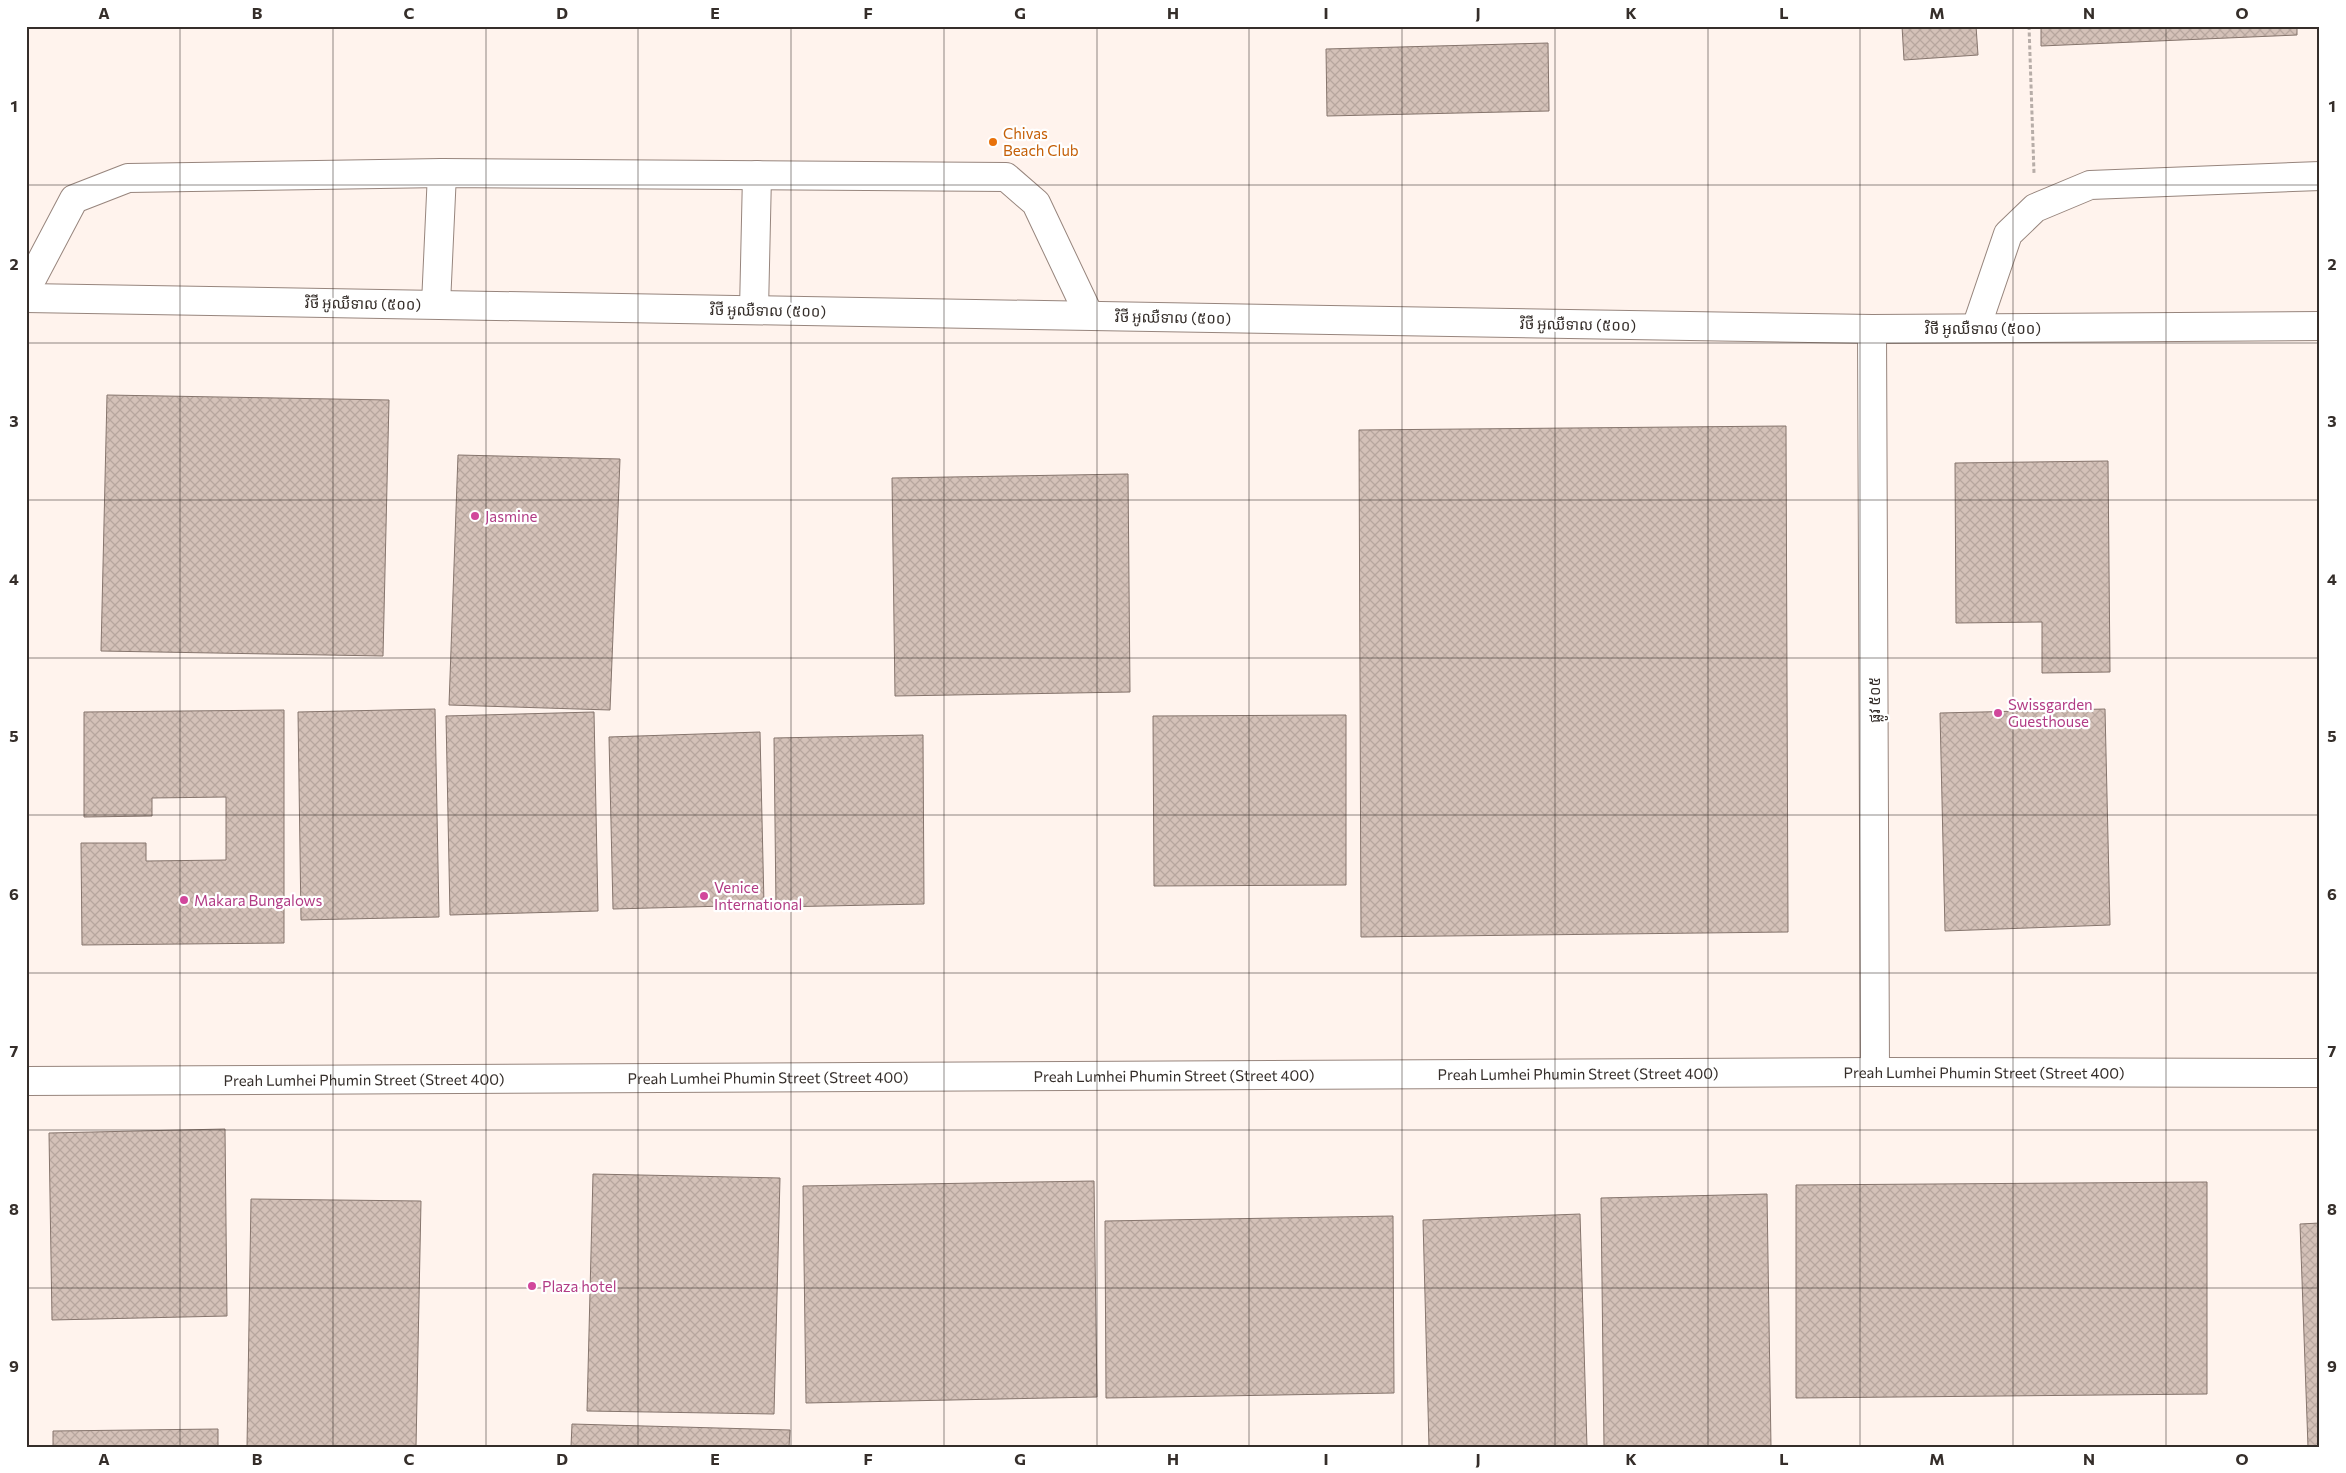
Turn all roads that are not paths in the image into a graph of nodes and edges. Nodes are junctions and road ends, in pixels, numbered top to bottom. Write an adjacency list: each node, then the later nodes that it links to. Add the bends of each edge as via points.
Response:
1 (442, 173): 2 (street); 4 (street, via 128,178 74,199); 6 (street)
2 (757, 175): 7 (street); 8 (street, via 1006,178 1036,203)
3 (2320, 176): 10 (street, via 2090,186 2035,208 2008,234)
4 (26, 290)
5 (26, 298): 6 (street, វិថី អូឈឺទាល (៥០០))
6 (436, 304): 7 (street, វិថី អូឈឺទាល (៥០០))
7 (754, 310): 8 (street, វិថី អូឈឺទាល (៥០០))
8 (1089, 316): 11 (street, វិថី អូឈឺទាល (៥០០))
9 (2320, 326): 10 (street, វិថី អូឈឺទាល (៥០០))
10 (1976, 328): 11 (street, វិថី អូឈឺទាល (៥០០))
11 (1872, 329): 12 (street, ផ្លូវ ៥០៥)
12 (1875, 1072): 13 (street, Preah Lumhei Phumin Street (Street 400)); 14 (street, Preah Lumhei Phumin Street (Street 400))
13 (2320, 1073)
14 (26, 1081)

